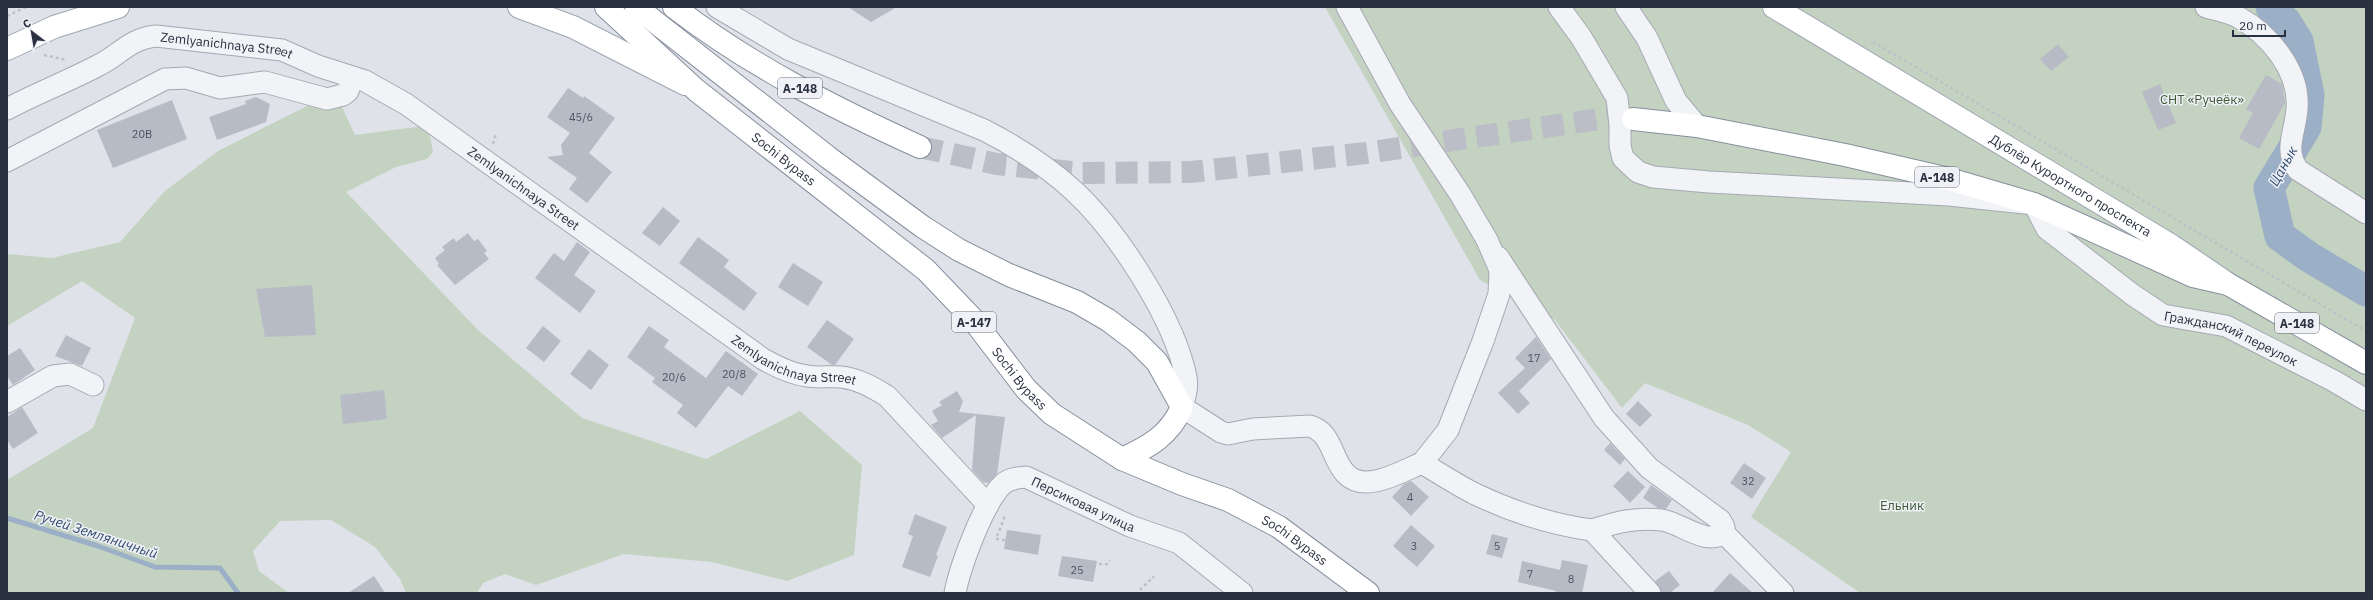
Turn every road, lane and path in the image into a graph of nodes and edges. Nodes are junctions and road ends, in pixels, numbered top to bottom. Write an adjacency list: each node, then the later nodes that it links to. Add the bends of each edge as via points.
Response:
1 (26, 7): 13 (path)
2 (118, 7): 15 (main road, via 54,27)
3 (519, 7): 19 (main road, via 573,27)
4 (606, 7): 19 (main road, Sochi Bypass / А-147)
5 (636, 7): 35 (main road, via 798,134 923,227 959,250 1009,275 1077,302 1108,320 1137,342 1157,362)
6 (716, 7): 35 (street, via 788,49 984,130 1008,142 1053,172 1106,226 1154,296 1186,378 1186,393)
7 (1347, 7): 28 (street, via 1400,104 1460,194)
8 (1559, 7): 26 (street, via 1581,37 1617,98 1623,158 1638,172 1653,177 1709,182 1949,195)
9 (1626, 7): 20 (street, via 1647,38)
10 (1774, 7): 29 (main road, Дублёр Курортного проспекта / А-148, via 2172,246)
11 (2206, 7): 27 (street, via 2237,16 2254,28 2286,60 2295,87 2297,108 2291,138 2292,162 2298,170)
12 (680, 12): 24 (main road, А-148, via 759,66 845,113)
13 (7, 16)
14 (1869, 39): 30 (path, via 2214,239)
15 (7, 50)
16 (44, 54): 17 (path)
17 (70, 61)
18 (354, 78): 21 (street, Zemlyanichnaya Street, via 282,50 156,36 142,37 98,66); 25 (street, via 348,92 327,99 265,82 220,88 186,78 165,79); 38 (street, Zemlyanichnaya Street, via 379,86 406,104 763,359 789,372 854,380 870,385 887,396)
19 (696, 90): 36 (main road, Sochi Bypass / А-147, via 926,270 971,317 1026,389 1052,414)
20 (1671, 92): 22 (street, via 1666,105); 23 (street)
21 (7, 109)
22 (1643, 120): 23 (main road, А-148)
23 (1697, 126): 26 (main road, А-148, via 1845,155 1949,179)
24 (920, 147)
25 (7, 161)
26 (2034, 204): 29 (main road, А-148, via 2193,276); 33 (street, Гражданский переулок, via 2047,229 2163,315 2226,326)
27 (2366, 213)
28 (1487, 240): 37 (street, via 1500,270 1499,294 1448,430); 40 (street, via 1604,418 1649,468 1720,520)
29 (2228, 284): 31 (main road, Дублёр Курортного проспекта / А-148)
30 (2366, 331)
31 (2366, 363)
32 (93, 385): 34 (street, via 70,374 53,376)
33 (2366, 400)
34 (7, 402)
35 (1182, 407): 36 (main road, via 1177,420 1159,440); 37 (street, via 1228,434 1253,429 1310,426 1317,428 1326,438 1345,473 1354,480 1384,479)
36 (1122, 459): 49 (main road, Sochi Bypass / А-147, via 1228,500 1279,527)
37 (1422, 463): 39 (street, via 1475,494 1542,519 1569,527)
38 (988, 505): 47 (street, Персиковая улица, via 965,560); 48 (street, Персиковая улица, via 1003,484 1013,478 1026,477 1117,520 1179,544)
39 (1592, 530): 40 (street, via 1628,519 1664,520 1710,537); 50 (street)
40 (1724, 533): 51 (street)
41 (996, 539): 42 (path)
42 (1005, 540)
43 (1110, 560): 44 (path, via 1107,564)
44 (1099, 564)
45 (1154, 578): 46 (path)
46 (1140, 590)
47 (955, 593)
48 (1242, 593)
49 (1368, 593)
50 (1650, 593)
51 (1784, 593)

